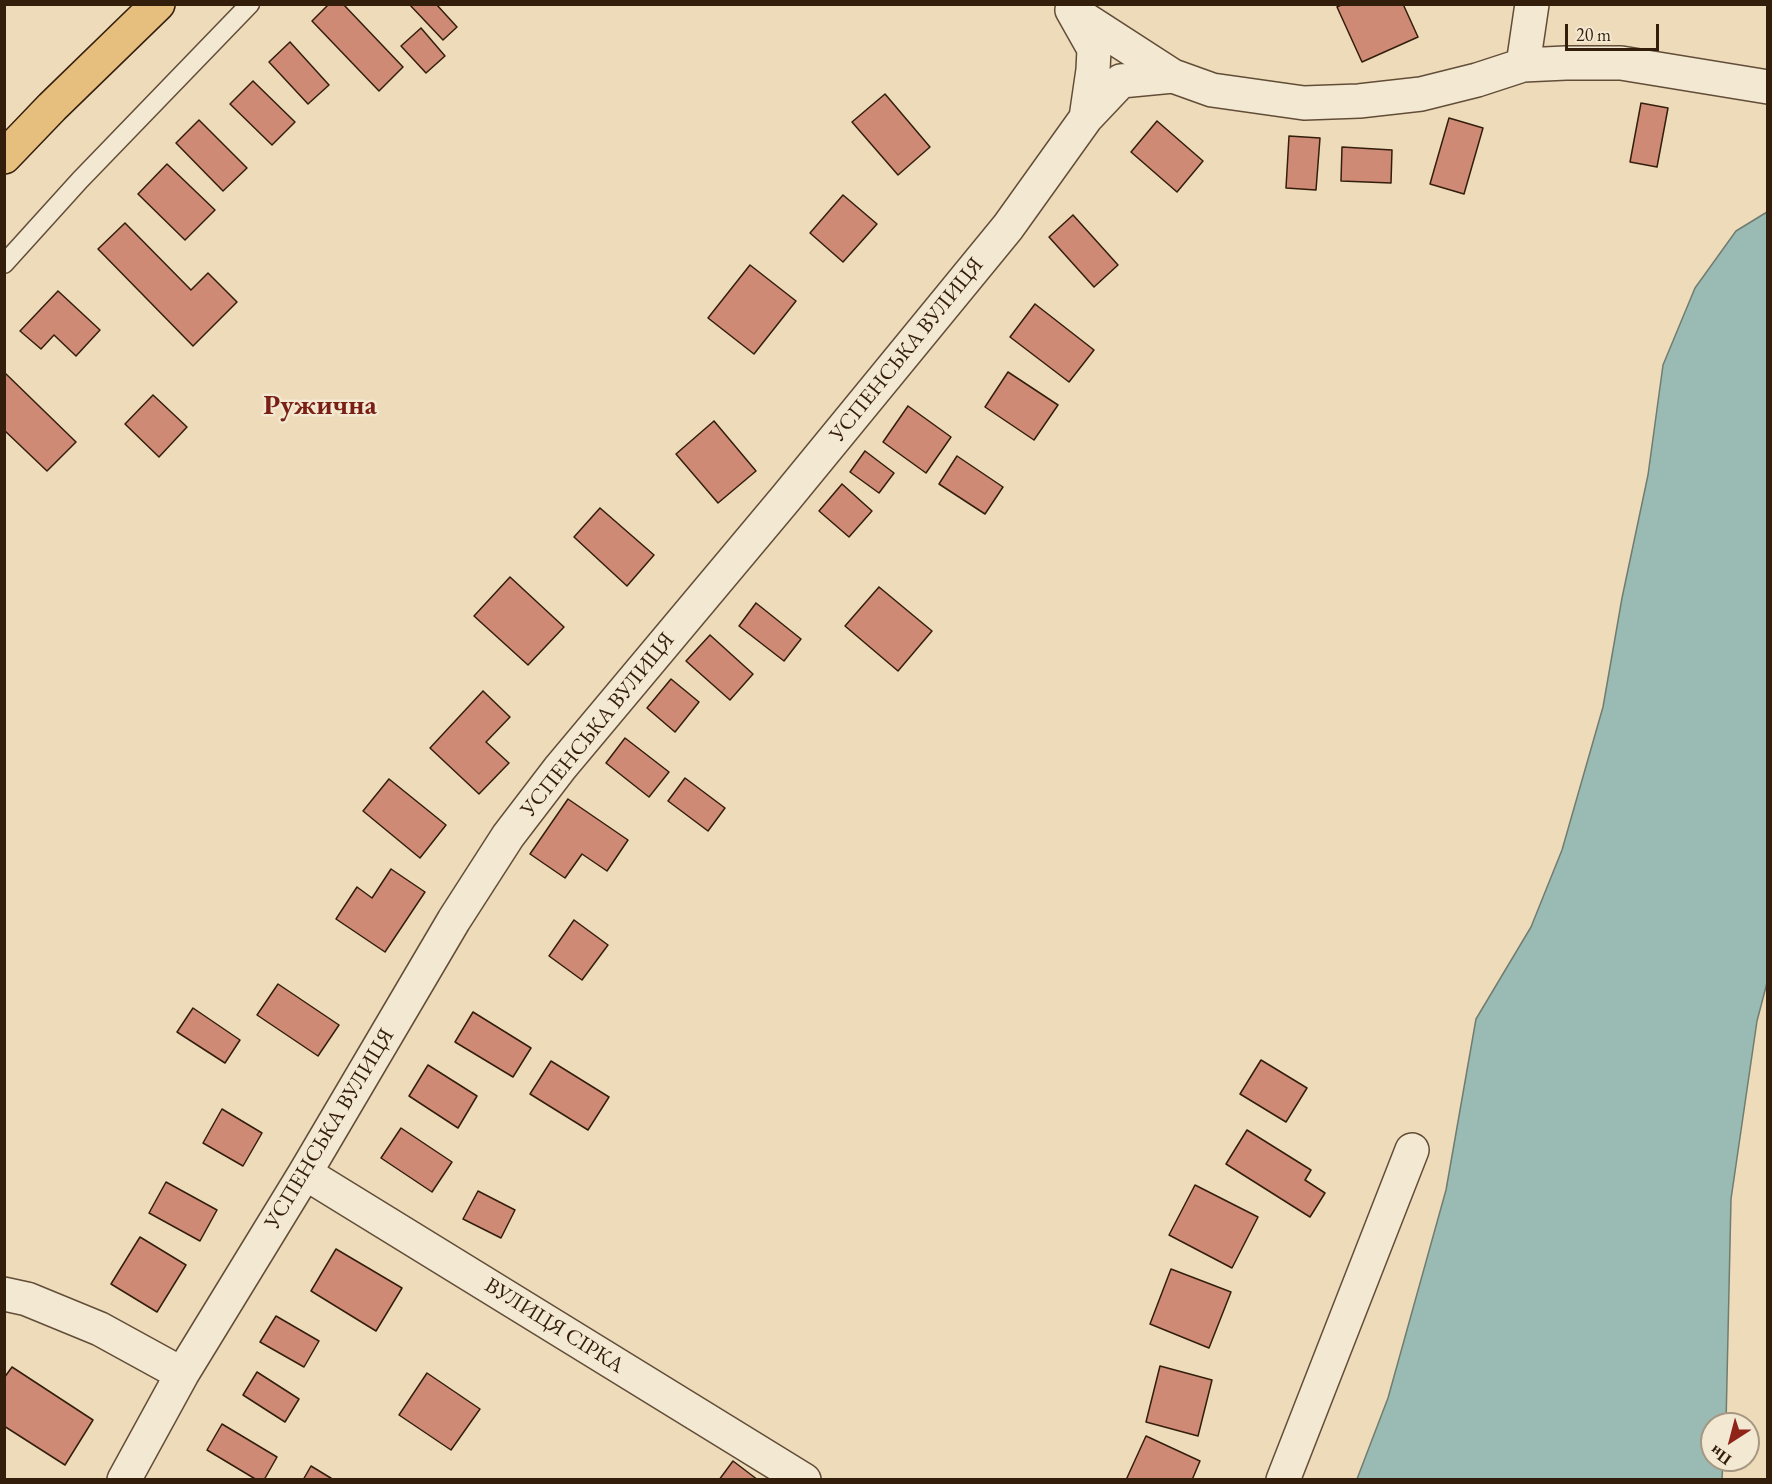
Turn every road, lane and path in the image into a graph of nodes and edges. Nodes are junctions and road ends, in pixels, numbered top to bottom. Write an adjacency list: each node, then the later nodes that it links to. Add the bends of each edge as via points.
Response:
1 (158, 4): 9 (main road)
2 (250, 4): 10 (lane)
3 (1532, 4): 5 (street)
4 (1067, 7): 6 (street); 8 (street, УСПЕНСЬКА ВУЛИЦЯ, via 1094,49)
5 (1523, 65): 6 (street, via 1421,94 1304,103 1212,90); 7 (street, via 1621,63)
6 (1173, 76): 8 (street, via 1121,81)
7 (1767, 87)
8 (1086, 118): 12 (street, УСПЕНСЬКА ВУЛИЦЯ, via 1008,227 508,836)
9 (4, 157)
10 (4, 264)
11 (1412, 1150): 17 (street)
12 (305, 1173): 14 (street, УСПЕНСЬКА ВУЛИЦЯ); 16 (street, ВУЛИЦЯ СІРКА)
13 (4, 1294): 14 (street, via 27,1299 100,1329)
14 (182, 1374): 15 (street, УСПЕНСЬКА ВУЛИЦЯ)
15 (124, 1479)
16 (804, 1479)
17 (1283, 1479)

